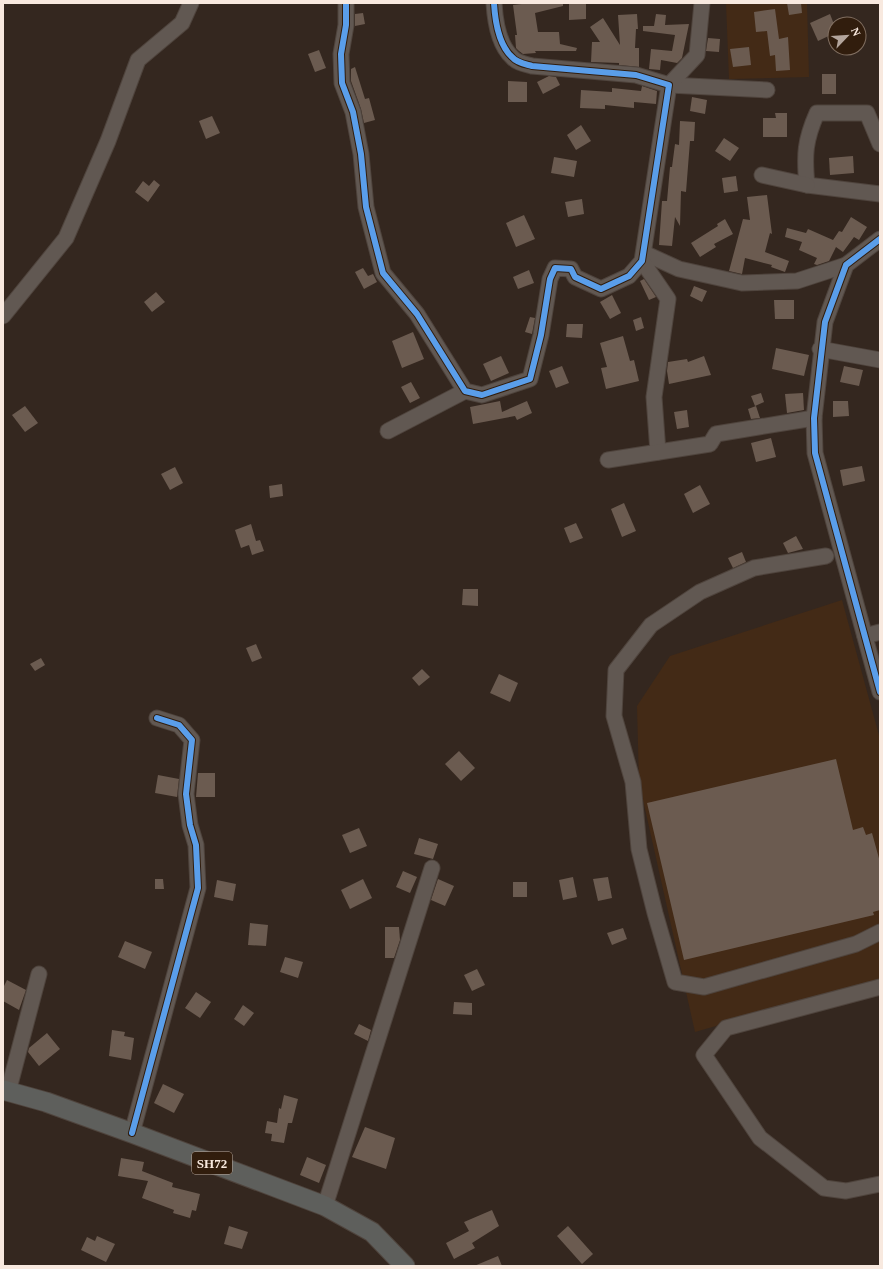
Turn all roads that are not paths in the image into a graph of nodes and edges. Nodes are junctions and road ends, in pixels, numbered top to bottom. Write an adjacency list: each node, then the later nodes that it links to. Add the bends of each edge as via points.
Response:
1 (191, 3): 14 (street, via 182,23 138,60 108,141 66,238)
2 (346, 3): 17 (street, via 346,25 341,54 342,83 353,112 361,154 366,207 383,273 417,314)
3 (494, 3): 5 (street, via 500,38 511,57 518,62 532,66 636,75)
4 (702, 3): 5 (street, via 697,55)
5 (669, 86): 6 (street); 12 (street)
6 (767, 90)
7 (880, 144): 9 (street, via 867,113 817,113 808,135 805,161)
8 (762, 175): 9 (street)
9 (808, 185): 10 (street)
10 (880, 194)
11 (880, 239): 13 (street)
12 (643, 257): 13 (street, via 679,269 742,283 797,281); 17 (street, via 629,276 601,289 575,277 571,269 555,268 550,279 541,335 530,379 482,395); 20 (street, via 668,299 654,397)
13 (846, 265): 15 (street, via 825,322)
14 (3, 316)
15 (820, 349): 16 (street); 18 (street)
16 (880, 360)
17 (466, 390): 19 (street)
18 (814, 418): 20 (street, via 716,434 710,444); 24 (street, via 815,453)
19 (388, 432)
20 (658, 452): 21 (street)
21 (608, 460)
22 (826, 556): 28 (street, via 754,568 700,592 651,625 616,670 614,716 633,782 639,850 675,982 704,987 856,944)
23 (880, 632): 24 (street)
24 (865, 636): 25 (street)
25 (880, 692)
26 (158, 718): 32 (street, via 179,724 192,740 186,794 190,825 196,845 198,888)
27 (432, 868): 34 (street)
28 (880, 932)
29 (39, 974): 31 (street)
30 (880, 987): 33 (street, via 726,1028 704,1055 760,1138 824,1188 846,1192)
31 (6, 1091): 32 (main road, SH72, via 46,1102)
32 (132, 1133): 34 (main road, SH72)
33 (880, 1184)
34 (325, 1206): 35 (main road, SH72, via 372,1232)
35 (405, 1266)

